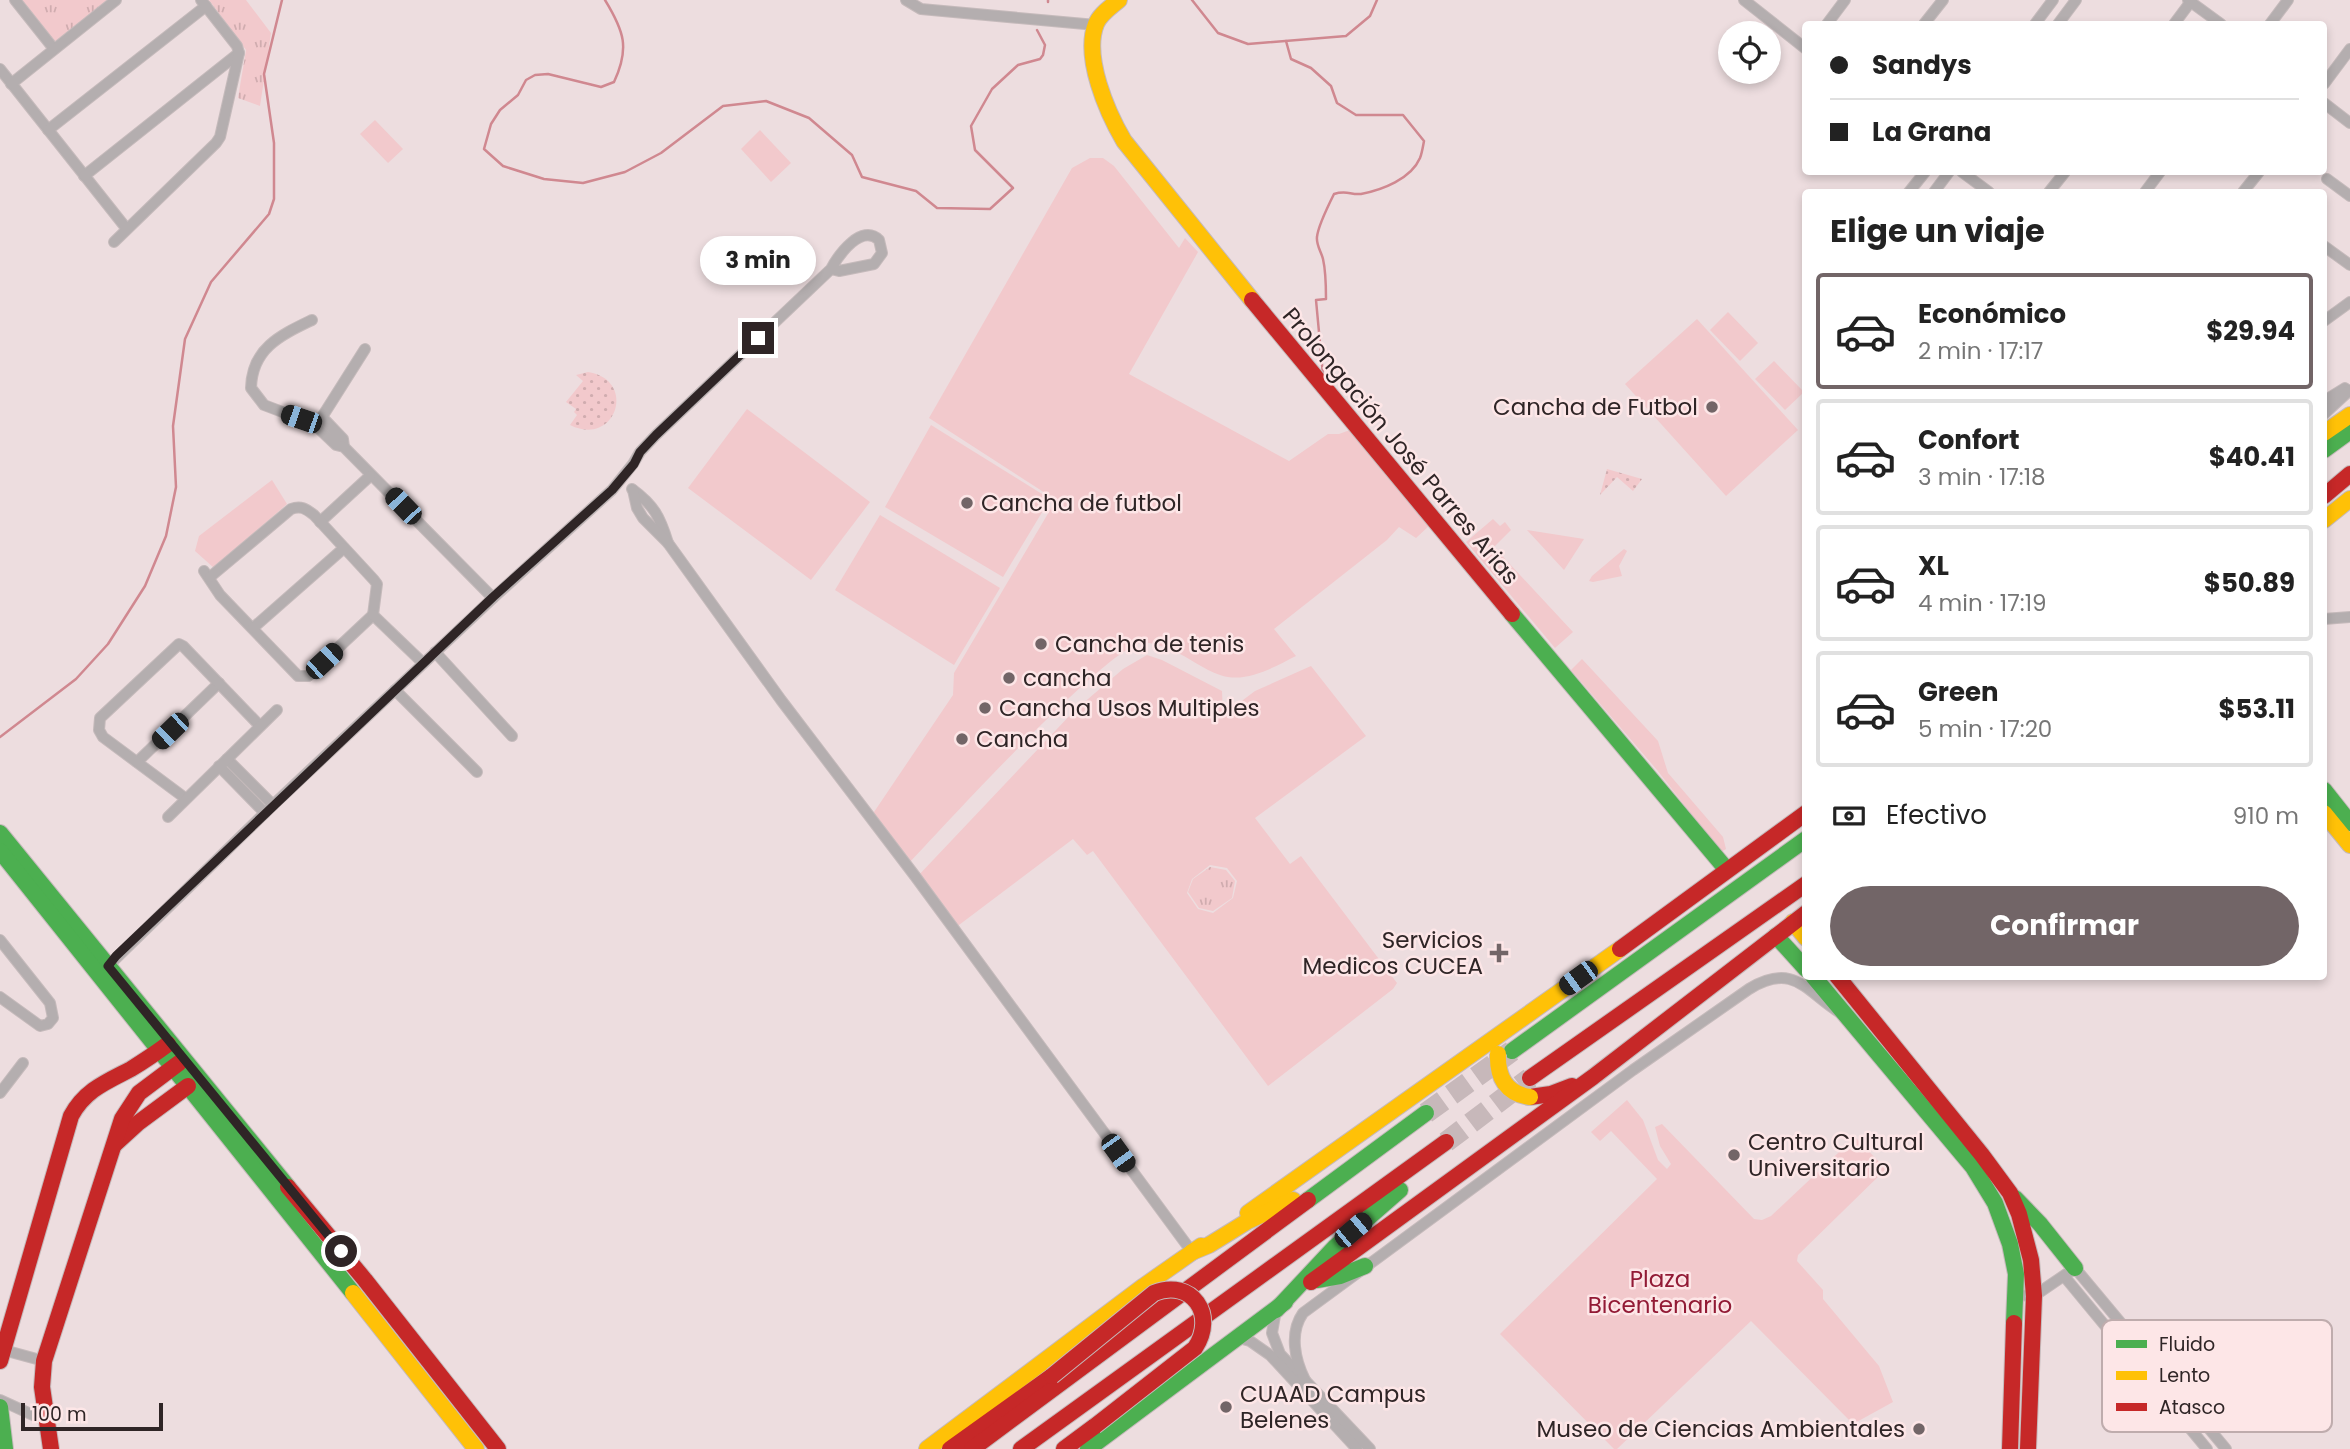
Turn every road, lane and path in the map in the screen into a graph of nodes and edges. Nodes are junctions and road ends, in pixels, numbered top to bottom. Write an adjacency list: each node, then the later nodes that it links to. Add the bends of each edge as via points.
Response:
1 (15, 0): 23 (street)
2 (116, 0): 23 (street)
3 (905, 0): 13 (street, via 921,9)
4 (1119, 0): 21 (main road)
5 (1845, 0): 14 (street)
6 (1943, 0): 15 (street)
7 (2053, 0): 16 (street)
8 (2076, 0): 17 (street)
9 (2288, 0): 20 (street)
10 (1748, 1): 22 (street)
11 (2191, 1): 18 (street); 19 (street)
12 (204, 3): 24 (street); 31 (street)
13 (942, 5): 21 (street)
14 (1829, 21)
15 (1926, 21)
16 (2037, 21)
17 (2060, 21)
18 (2176, 21)
19 (2217, 21)
20 (2272, 21)
21 (1096, 25): 97 (main road, Prolongación José Parres Arias, via 1093,46 1101,89 1124,141 1311,374)
22 (1802, 45)
23 (54, 49): 28 (street)
24 (238, 49): 37 (street); 45 (street, via 216,143)
25 (2350, 49): 27 (street)
26 (0, 69): 28 (street)
27 (2327, 80)
28 (11, 83): 31 (street)
29 (2327, 105): 30 (street)
30 (2350, 123)
31 (48, 130): 37 (street)
32 (1923, 175): 39 (street)
33 (1966, 175): 40 (street)
34 (2063, 175): 41 (street)
35 (2158, 175): 42 (street)
36 (2257, 175): 43 (street)
37 (84, 176): 45 (street)
38 (2327, 179): 44 (street)
39 (1911, 189)
40 (1985, 189)
41 (2051, 189)
42 (2146, 189)
43 (2245, 189)
44 (2350, 197)
45 (126, 228): 46 (street)
46 (114, 242)
47 (2327, 248): 48 (street)
48 (2350, 265)
49 (831, 270): 49 (street, via 874,264 882,253 879,240 870,234 859,237); 64 (street, via 656,435)
50 (2350, 302): 51 (street)
51 (2327, 317)
52 (312, 320): 58 (street, via 275,339 254,366 251,388 264,405)
53 (365, 349): 58 (street)
54 (2350, 387): 55 (street); 56 (street)
55 (2327, 399)
56 (2327, 411)
57 (2350, 415): 59 (main road)
58 (318, 420): 63 (street, via 336,445 344,447)
59 (2327, 431)
60 (2350, 431): 61 (main road)
61 (2327, 448)
62 (2350, 474): 65 (main road)
63 (370, 476): 68 (street); 70 (street)
64 (623, 477): 70 (street); 122 (street, via 655,509 668,543 781,700)
65 (2327, 493)
66 (2350, 499): 67 (main road)
67 (2327, 518)
68 (320, 522): 69 (street); 74 (street, via 303,507 291,509 207,574)
69 (344, 548): 71 (street, via 376,584); 74 (street)
70 (493, 597): 75 (street)
71 (373, 615): 74 (street, via 304,677); 76 (street)
72 (2350, 617): 73 (street)
73 (2327, 620)
74 (253, 628)
75 (435, 652): 76 (street); 81 (street)
76 (423, 663): 78 (street)
77 (219, 683): 80 (street); 82 (street); 82 (street, via 179,644 100,718 103,737)
78 (395, 690): 84 (street); 87 (street)
79 (277, 710): 80 (street)
80 (260, 726): 83 (street)
81 (512, 736)
82 (137, 762): 86 (street)
83 (223, 762): 86 (street); 87 (street)
84 (477, 772)
85 (2327, 794): 91 (main road)
86 (185, 798): 89 (street)
87 (269, 809): 103 (street)
88 (1802, 816): 97 (main road)
89 (168, 817)
90 (2327, 817): 95 (main road)
91 (2350, 823)
92 (1802, 830): 104 (main road, via 1734,878)
93 (0, 833): 103 (main road)
94 (1802, 842): 104 (main road)
95 (2350, 845)
96 (0, 851): 103 (main road)
97 (1727, 870): 109 (main road)
98 (1802, 887): 116 (main road)
99 (1800, 918): 100 (main road)
100 (1776, 936): 102 (main road); 115 (main road)
101 (0, 940): 107 (street, via 50,1003 53,1018 40,1026)
102 (1802, 965)
103 (104, 970): 110 (main road)
104 (1613, 978): 111 (main road)
105 (1816, 980): 108 (main road)
106 (1840, 980): 121 (main road)
107 (0, 997)
108 (1851, 1020): 123 (street, via 1797,981 1762,981); 126 (main road, via 1990,1192 2010,1244)
109 (1515, 1025): 111 (main road, via 1505,1035); 122 (main road)
110 (164, 1047): 113 (main road); 133 (main road, via 93,1087 76,1106)
111 (1505, 1053): 115 (main road, bridge, via 1499,1075 1515,1094 1551,1094)
112 (23, 1063): 117 (street)
113 (178, 1063): 118 (main road); 120 (main road, via 139,1093 122,1119); 132 (main road, via 351,1262)
114 (0, 1072): 117 (street)
115 (1593, 1077): 125 (main road)
116 (1531, 1078)
117 (10, 1080): 119 (street)
118 (188, 1086): 120 (main road); 132 (main road)
119 (0, 1093)
120 (114, 1146): 134 (main road)
121 (2010, 1193): 124 (main road, via 2040,1224); 127 (main road, via 2027,1241)
122 (1192, 1252): 148 (main road); 150 (main road, via 1296,1199 1392,1130 1426,1113)
123 (1364, 1266): 125 (main road); 136 (street, via 1299,1318 1295,1348)
124 (2070, 1272): 127 (street); 129 (street); 130 (street)
125 (1315, 1280): 128 (main road)
126 (2017, 1295): 127 (street); 140 (main road)
127 (2034, 1296): 141 (main road)
128 (1276, 1310): 131 (main road); 135 (street, via 1272,1333); 151 (main road, via 1446,1142)
129 (2107, 1320)
130 (2112, 1320)
131 (1239, 1338): 135 (street); 153 (main road)
132 (408, 1348): 146 (main road); 147 (main road)
133 (1, 1353): 134 (street)
134 (44, 1361): 139 (main road)
135 (1282, 1362): 136 (street); 154 (street)
136 (1305, 1380): 155 (street)
137 (0, 1401): 139 (street)
138 (0, 1407): 144 (main road)
139 (46, 1421): 145 (main road)
140 (2011, 1430): 141 (main road, via 2019,1440); 156 (main road)
141 (2029, 1432): 157 (main road)
142 (2194, 1432): 158 (street)
143 (2211, 1432): 159 (street)
144 (5, 1449)
145 (51, 1449)
146 (476, 1449)
147 (498, 1449)
148 (928, 1449)
149 (950, 1449): 152 (main road, bridge, via 1052,1376 1143,1300 1159,1290 1187,1294 1204,1314 1206,1323 1199,1343)
150 (972, 1449)
151 (1021, 1449)
152 (1064, 1449)
153 (1087, 1449)
154 (1357, 1449)
155 (1370, 1449)
156 (2010, 1449)
157 (2028, 1449)
158 (2207, 1449)
159 (2226, 1449)

